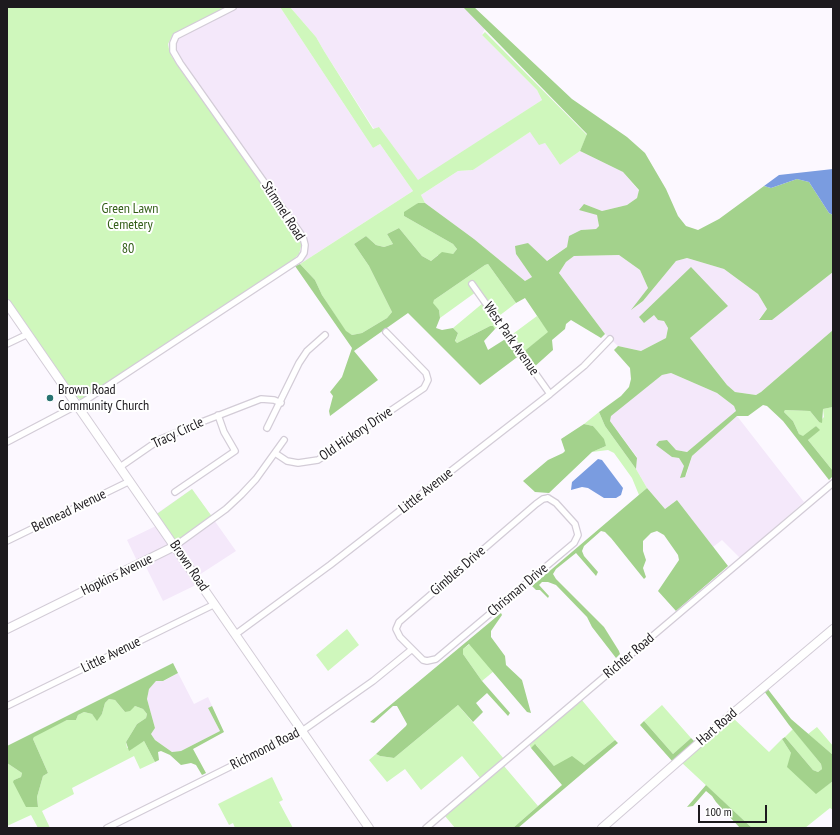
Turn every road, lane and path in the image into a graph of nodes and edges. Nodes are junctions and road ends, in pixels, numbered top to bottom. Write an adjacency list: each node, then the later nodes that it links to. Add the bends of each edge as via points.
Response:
1 (233, 7): 11 (street, Stimmel Road, via 176,36 172,43 173,51 303,238 304,252 300,259)
2 (472, 284): 9 (street, West Park Avenue)
3 (7, 304): 5 (main road, Brown Road)
4 (386, 332): 16 (street, Old Hickory Drive, via 426,373 428,380 424,388 318,460 298,464 287,461)
5 (28, 334): 8 (street); 11 (main road, Brown Road)
6 (325, 334): 10 (street, via 307,351 299,363)
7 (610, 340): 9 (street, Little Avenue)
8 (7, 344)
9 (550, 394): 27 (street, Little Avenue, via 330,565)
10 (281, 403): 12 (street, Tracy Circle, via 262,399); 13 (street)
11 (78, 406): 15 (street); 17 (main road, Brown Road)
12 (218, 416): 17 (street, Tracy Circle, via 159,440); 20 (street, Tracy Circle, via 235,451)
13 (267, 428)
14 (284, 440): 16 (street, Hopkins Avenue)
15 (7, 442)
16 (275, 453): 23 (street, Hopkins Avenue, via 256,479 226,509)
17 (120, 467): 18 (main road, Brown Road)
18 (130, 481): 22 (street, Belmead Avenue); 23 (main road, Brown Road)
19 (833, 483): 33 (street, Richter Road)
20 (175, 492)
21 (543, 499): 28 (street, Gimbles Drive, via 399,622 396,629); 28 (street, Chrisman Drive, via 552,499 575,524 578,535 574,543 436,659 423,660)
22 (7, 541)
23 (175, 546): 24 (main road, Brown Road); 25 (main road, Hopkins Avenue)
24 (215, 604): 27 (main road, Brown Road); 29 (street, Little Avenue)
25 (7, 629)
26 (833, 629): 34 (main road, Hart Road)
27 (236, 634): 30 (main road, Brown Road)
28 (411, 650): 30 (street, Richmond Road, via 373,681)
29 (7, 706)
30 (302, 731): 31 (street, Richmond Road); 32 (main road, Brown Road)
31 (107, 828)
32 (369, 828)
33 (426, 828)
34 (602, 828)

